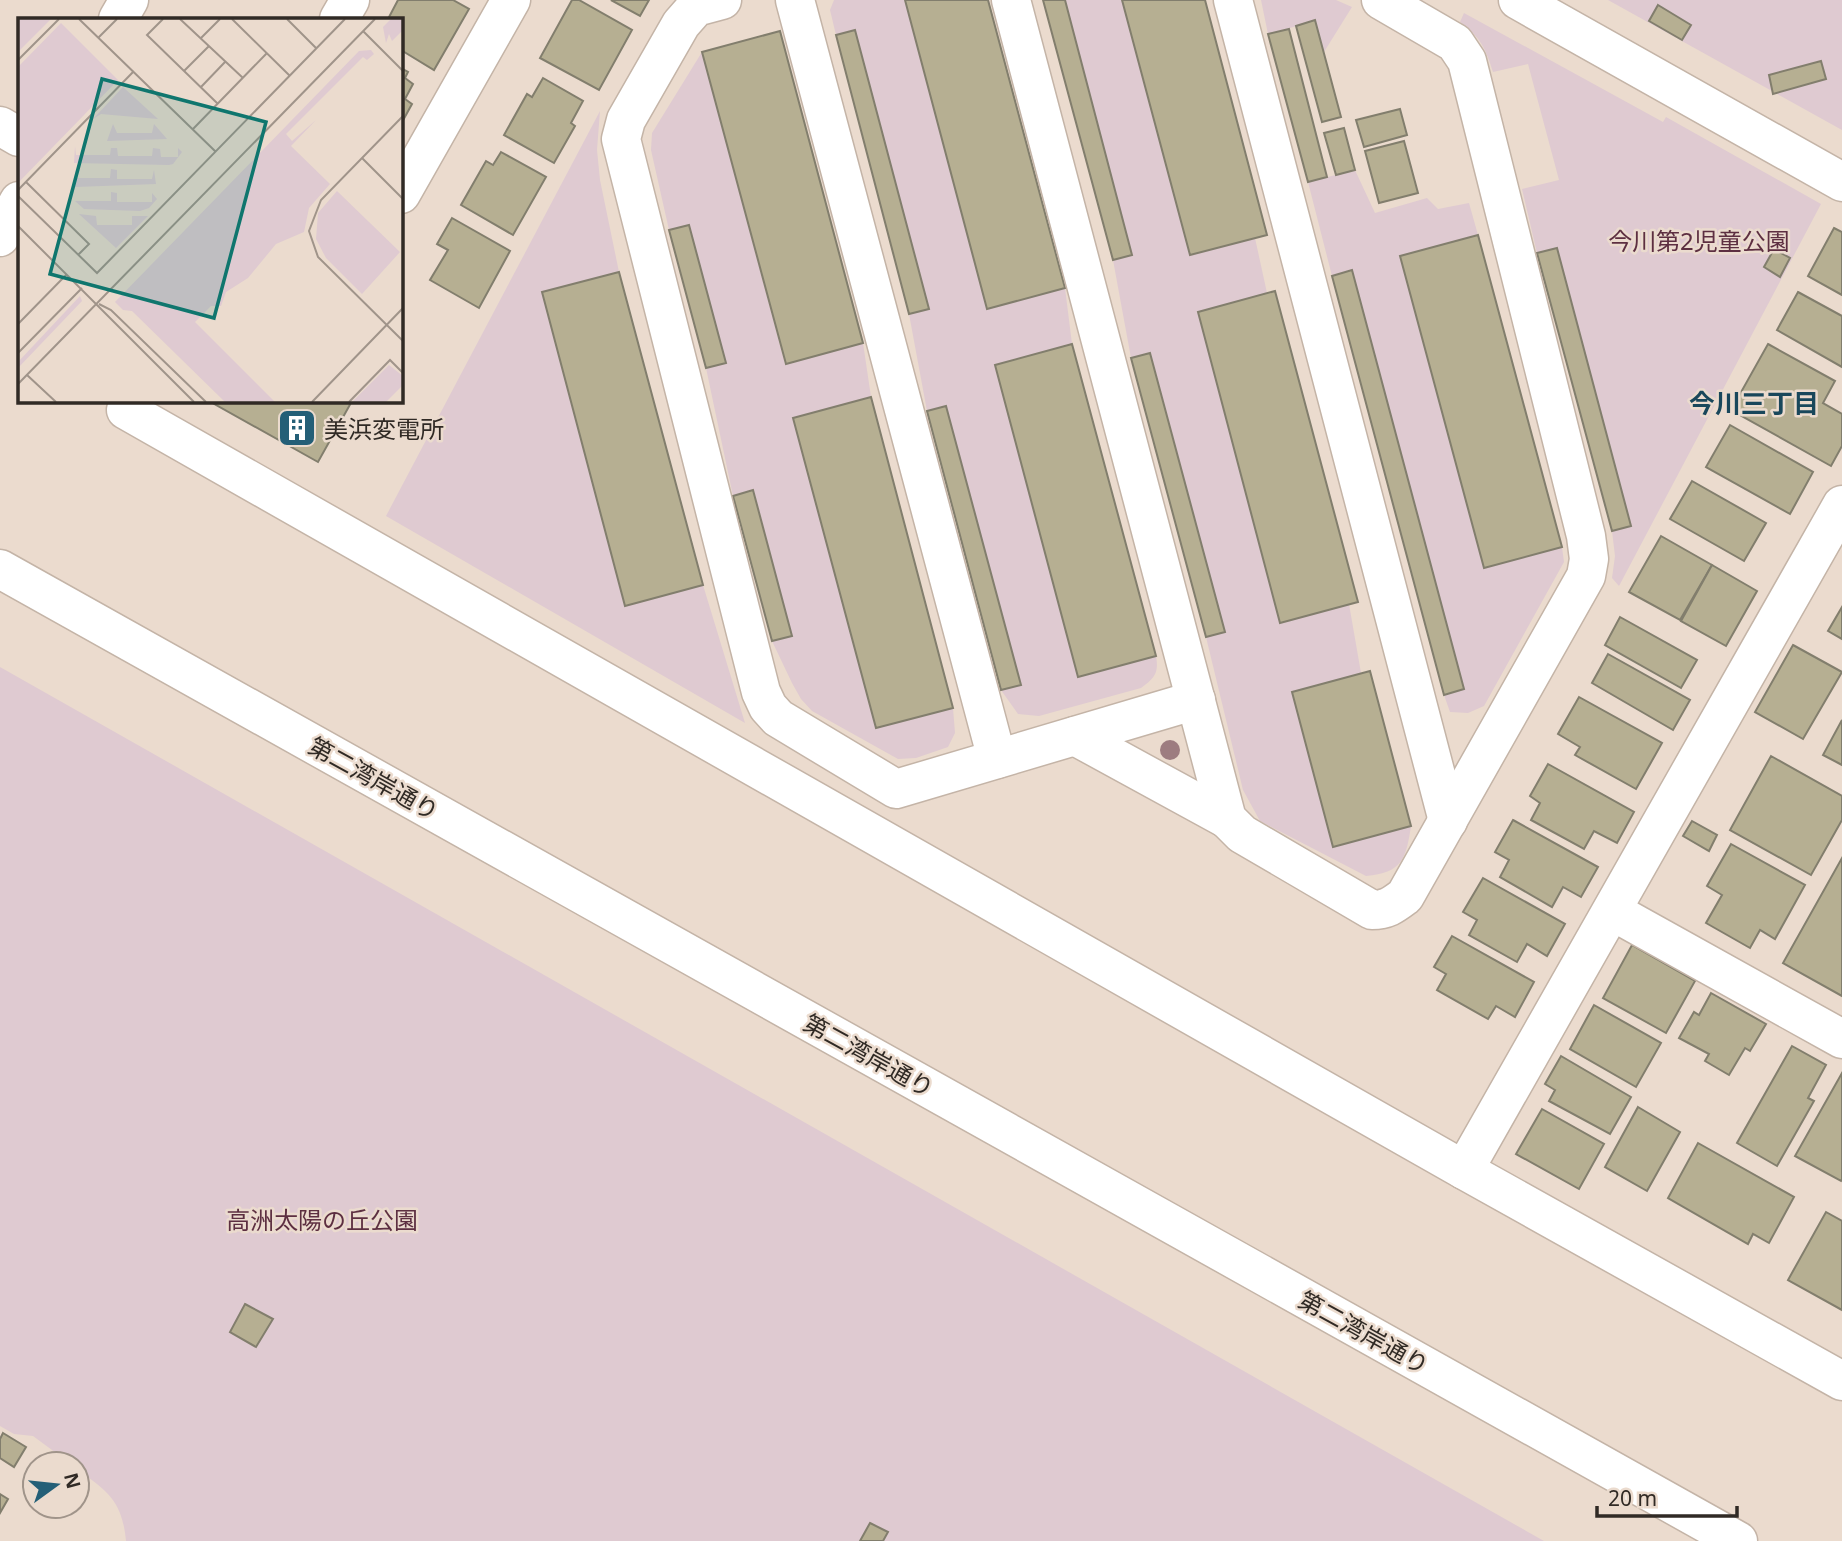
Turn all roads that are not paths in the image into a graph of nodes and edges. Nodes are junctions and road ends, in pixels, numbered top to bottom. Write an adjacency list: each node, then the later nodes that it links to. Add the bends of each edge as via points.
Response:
1 (129, 0): 10 (street)
2 (350, 0): 11 (street)
3 (511, 0): 15 (street)
4 (722, 0): 23 (street, via 696,7 681,24 626,120 621,139 761,692 778,718 896,789)
5 (795, 0): 23 (street)
6 (1011, 0): 21 (street)
7 (1233, 0): 25 (street)
8 (1381, 0): 25 (street, via 1455,43 1467,61 1589,559 1586,576)
9 (1518, 0): 14 (street)
10 (119, 18)
11 (340, 18)
12 (0, 126): 13 (street)
13 (18, 136)
14 (1842, 181)
15 (402, 192)
16 (18, 203): 17 (street)
17 (0, 237)
18 (130, 402): 28 (street, via 126,411)
19 (1842, 505): 26 (street)
20 (0, 569): 30 (street, 第二湾岸通り)
21 (1196, 700): 22 (street); 24 (street)
22 (1075, 736): 23 (street); 24 (street)
23 (996, 759)
24 (1227, 819): 25 (street, via 1242,834 1372,910 1386,910 1405,896)
25 (1448, 821)
26 (1612, 911): 27 (street); 28 (street)
27 (1842, 1039)
28 (1464, 1170): 29 (street)
29 (1842, 1381)
30 (1738, 1541)

